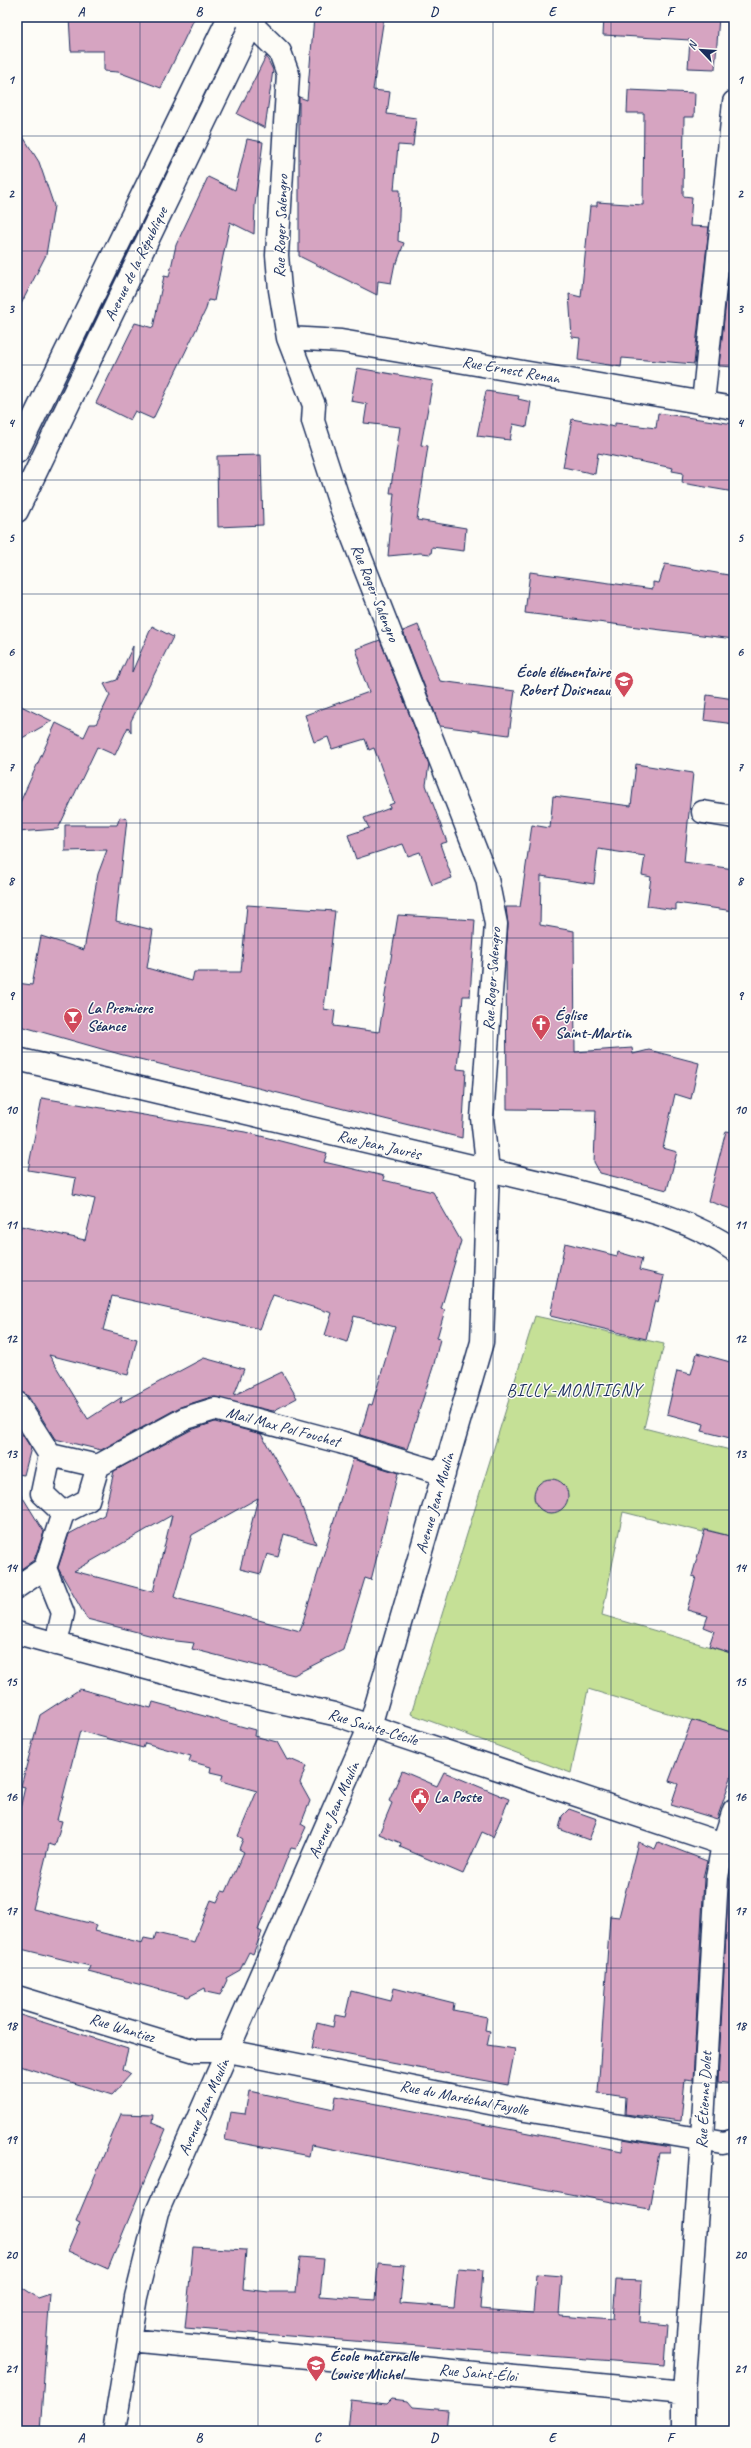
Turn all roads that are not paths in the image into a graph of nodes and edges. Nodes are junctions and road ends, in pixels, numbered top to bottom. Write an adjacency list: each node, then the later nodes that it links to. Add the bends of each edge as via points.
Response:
1 (229, 17): 7 (street, Avenue de la République)
2 (250, 19): 4 (street, Rue Roger Salengro, via 280,52 288,74 277,255); 8 (street, Avenue de la République)
3 (734, 102): 5 (street)
4 (288, 338): 5 (street, Rue Ernest Renan, via 341,341); 12 (street, Rue Roger Salengro, via 314,405 313,421 342,510 487,879 496,924 482,1118)
5 (704, 403): 6 (street, Rue Ernest Renan)
6 (734, 408)
7 (17, 452)
8 (17, 511)
9 (703, 812): 10 (street)
10 (734, 817)
11 (17, 1059): 12 (street, Rue Jean Jaurès)
12 (488, 1171): 13 (street, Rue Jean Jaurès, via 569,1189 659,1214 690,1225); 17 (street, Avenue Jean Moulin, via 482,1342)
13 (734, 1250)
14 (17, 1403): 15 (street)
15 (50, 1456): 16 (street); 18 (street, via 42,1493)
16 (98, 1466): 17 (street, Mail Max Pol Fouchet, via 186,1418 215,1409 340,1442); 18 (street, via 88,1500)
17 (444, 1474): 23 (street, Avenue Jean Moulin)
18 (63, 1513): 19 (street)
19 (45, 1568): 20 (street); 22 (street, via 63,1613)
20 (17, 1586)
21 (17, 1633): 22 (street, Rue Sainte-Cécile)
22 (56, 1644): 23 (street, Rue Sainte-Cécile, via 223,1689 334,1714)
23 (370, 1726): 25 (street, Rue Sainte-Cécile); 27 (street, Avenue Jean Moulin)
24 (734, 1810): 25 (street, Rue Étienne Dolet)
25 (723, 1844): 28 (street, Rue Étienne Dolet, via 716,1877)
26 (17, 1997): 27 (street, Rue Wantiez, via 195,2051)
27 (228, 2051): 28 (street, Rue du Maréchal Fayolle, via 525,2110); 30 (street, Avenue Jean Moulin, via 157,2212 136,2297)
28 (702, 2139): 29 (street, Rue du Maréchal Fayolle, via 723,2143); 31 (street, Rue Étienne Dolet)
29 (734, 2140)
30 (129, 2340): 31 (street, Rue Saint-Éloi); 32 (street, Avenue Jean Moulin)
31 (684, 2393): 33 (street, Rue Étienne Dolet)
32 (114, 2431)
33 (684, 2431)

